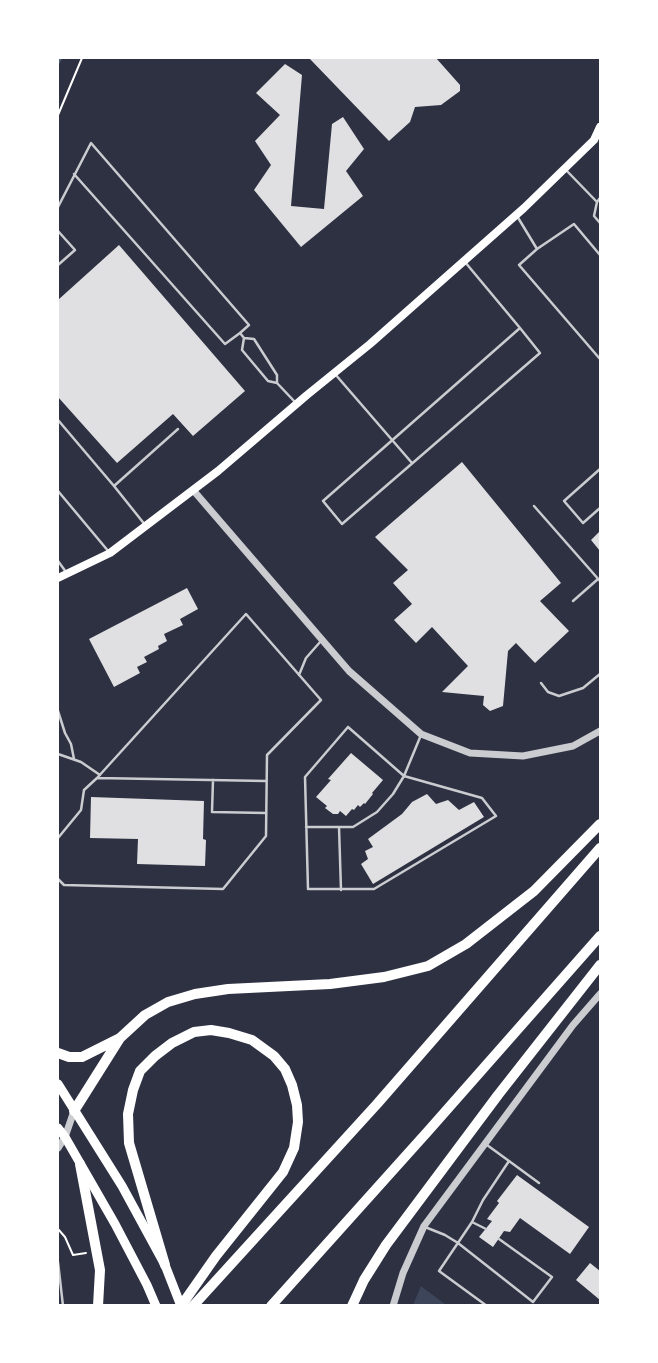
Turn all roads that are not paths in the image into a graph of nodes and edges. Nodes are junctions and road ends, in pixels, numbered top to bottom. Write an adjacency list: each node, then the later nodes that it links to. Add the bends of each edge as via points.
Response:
1 (600, 127): 2 (main road, via 594,140)
2 (565, 169): 5 (lane); 7 (main road)
3 (74, 174): 6 (lane); 15 (lane, via 226,344); 15 (lane, via 91,143 249,325)
4 (600, 198): 5 (lane)
5 (597, 202): 8 (lane, via 594,216)
6 (58, 207)
7 (517, 215): 10 (lane); 12 (main road)
8 (600, 223)
9 (58, 230): 13 (lane, via 75,250)
10 (537, 249): 11 (lane, via 574,224); 17 (lane, via 519,265)
11 (600, 255)
12 (464, 261): 14 (lane); 18 (main road)
13 (58, 265)
14 (520, 328): 23 (lane); 24 (lane, via 540,353)
15 (240, 333): 16 (lane)
16 (244, 338): 19 (lane, via 254,339 278,375); 19 (lane, via 242,350 268,381)
17 (600, 359)
18 (334, 373): 20 (main road); 23 (lane)
19 (277, 383): 20 (lane)
20 (296, 404): 27 (main road)
21 (58, 420): 26 (lane)
22 (178, 429): 26 (lane)
23 (392, 440): 24 (lane); 24 (lane, via 323,501 342,524)
24 (412, 463)
25 (600, 469): 30 (lane, via 564,501 583,523)
26 (114, 486): 31 (lane)
27 (193, 490): 31 (main road); 38 (street)
28 (58, 491): 32 (lane)
29 (534, 506): 36 (lane)
30 (600, 508)
31 (146, 527): 32 (main road)
32 (110, 553): 34 (main road)
33 (58, 561): 34 (lane)
34 (68, 574): 35 (main road)
35 (58, 578)
36 (599, 580): 37 (lane)
37 (573, 601)
38 (322, 640): 40 (lane, via 310,652); 44 (street, via 349,671)
39 (600, 674): 41 (lane, via 583,688 559,696 548,692)
40 (299, 675): 47 (lane, via 246,614); 51 (lane, via 321,700 267,755)
41 (541, 683)
42 (58, 711): 46 (lane)
43 (600, 731): 44 (street, via 574,746 523,756 470,753)
44 (422, 734): 48 (lane)
45 (58, 754): 46 (lane)
46 (74, 760): 47 (lane)
47 (100, 774): 49 (lane)
48 (404, 776): 54 (lane, via 348,727 305,777); 55 (lane, via 377,812 353,827); 59 (lane, via 482,798 496,816 374,889)
49 (97, 778): 50 (lane); 56 (lane, via 84,790 81,810)
50 (213, 780): 51 (lane); 52 (lane, via 212,812)
51 (266, 781): 52 (lane)
52 (266, 814): 58 (lane, via 266,836 223,888 64,885)
53 (600, 824): 63 (highway, via 534,890 466,944 428,966 384,977 330,984 228,989 195,994 168,1002 145,1015)
54 (306, 827): 55 (lane); 59 (lane, via 308,888)
55 (339, 827): 59 (lane)
56 (58, 838)
57 (600, 848): 86 (highway, via 377,1104)
58 (58, 879)
59 (341, 890)
60 (600, 936): 87 (highway)
61 (600, 965): 88 (highway, via 386,1245)
62 (600, 994): 69 (street, via 573,1025)
63 (120, 1038): 64 (highway, via 82,1057); 66 (highway)
64 (58, 1053)
65 (58, 1084): 66 (main road)
66 (74, 1111): 68 (street); 80 (main road, via 108,1162)
67 (58, 1128): 68 (main road)
68 (65, 1137): 70 (street); 72 (main road)
69 (485, 1144): 71 (lane); 75 (street)
70 (58, 1148)
71 (509, 1161): 73 (lane); 74 (lane)
72 (80, 1164): 83 (highway, via 100,1270); 84 (main road, via 115,1224)
73 (539, 1183)
74 (472, 1222): 76 (lane); 78 (lane)
75 (424, 1226): 78 (lane); 89 (street, via 403,1272)
76 (486, 1228)
77 (499, 1239): 81 (lane, via 552,1278)
78 (458, 1243): 81 (lane); 90 (lane, via 439,1271)
79 (58, 1262): 82 (lane)
80 (164, 1265): 85 (main road); 85 (highway, via 129,1143 128,1114 140,1071 172,1043 194,1032 211,1030 252,1040 274,1056 292,1085 298,1122 294,1148 283,1172)
81 (533, 1302): 91 (lane)
82 (63, 1306)
83 (98, 1306)
84 (156, 1306)
85 (181, 1306)
86 (193, 1306)
87 (271, 1306)
88 (352, 1306)
89 (393, 1306)
90 (487, 1306)
91 (530, 1306)

